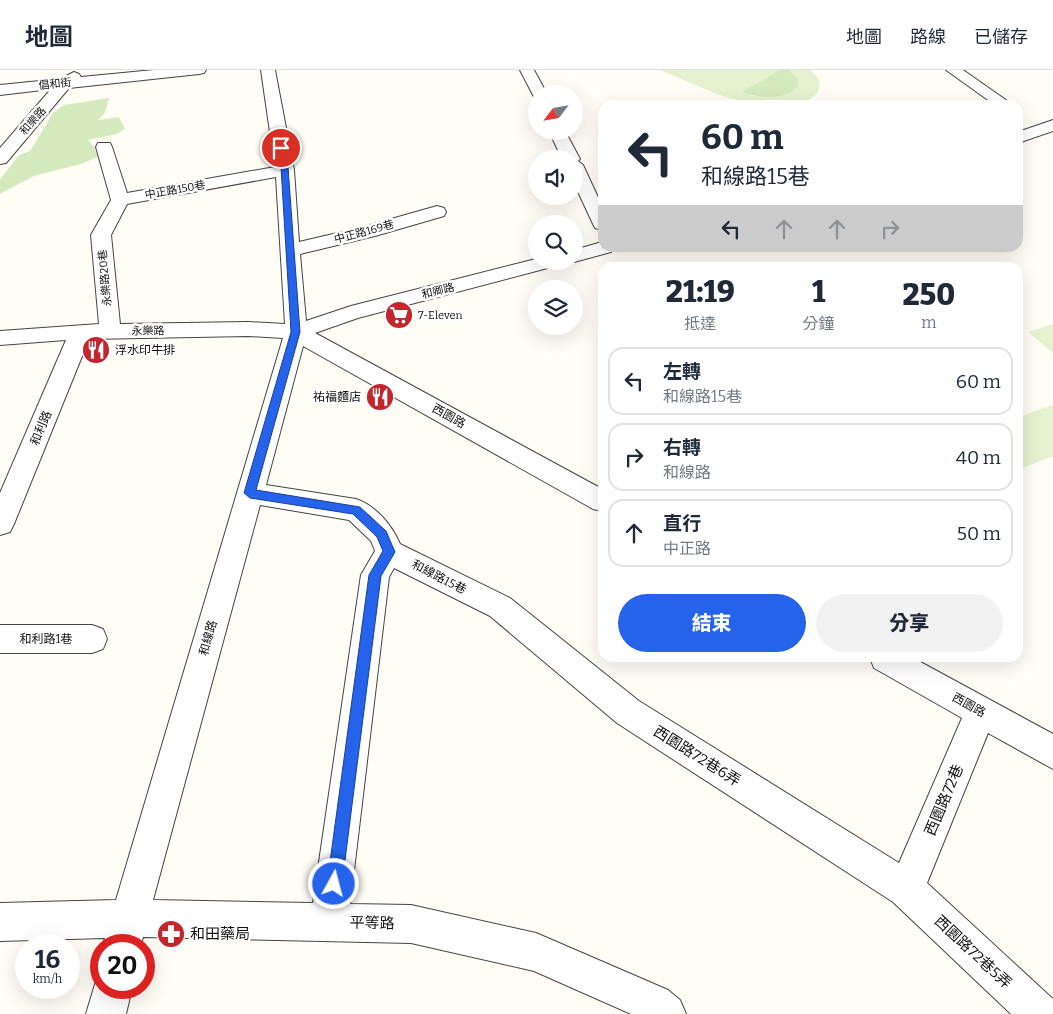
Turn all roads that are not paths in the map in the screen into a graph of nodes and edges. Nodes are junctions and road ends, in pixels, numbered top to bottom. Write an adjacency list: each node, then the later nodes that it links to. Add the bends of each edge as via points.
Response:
1 (85, 70): 6 (street)
2 (199, 70): 6 (street, 倡和街)
3 (268, 70): 15 (street)
4 (527, 70): 7 (street)
5 (953, 70): 9 (street)
6 (65, 83): 8 (street, 倡和街); 14 (street, 和樂路)
7 (534, 85)
8 (0, 90)
9 (998, 100)
10 (1025, 118): 11 (street)
11 (1047, 127): 12 (street)
12 (1023, 136)
13 (104, 147): 17 (street)
14 (0, 159)
15 (285, 170): 17 (street, 中正路150巷); 20 (street)
16 (583, 184): 19 (street)
17 (120, 200): 24 (street, 永樂路20巷, via 101,235)
18 (437, 212): 20 (street, 中正路169巷)
19 (598, 216)
20 (290, 250): 26 (street)
21 (598, 250): 22 (street)
22 (583, 254)
23 (528, 267): 26 (street, 和卿路, via 351,313)
24 (110, 331): 25 (street, 永樂路); 26 (street, 永樂路, via 248,329)
25 (81, 332): 27 (street, 永樂路); 30 (street, 和利路)
26 (296, 332): 28 (street, 和線路); 29 (street, 西園路)
27 (0, 338)
28 (250, 493): 31 (street, via 356,510 382,534); 41 (street, 和線路)
29 (598, 499)
30 (0, 524)
31 (389, 552): 32 (street, 和線路15巷); 40 (street, via 375,575)
32 (500, 607): 38 (street, 西園路72巷6弄, via 628,712)
33 (0, 639): 34 (street, 和利路1巷)
34 (92, 639)
35 (892, 662): 36 (street, 西園路)
36 (981, 712): 37 (street, 西園路); 38 (street, 西園路72巷)
37 (1053, 752)
38 (906, 889): 45 (street, 西園路72巷5弄)
39 (0, 922): 41 (street, 平等路)
40 (329, 922): 41 (street, 平等路); 44 (street, 平等路, via 411,924 536,952 654,1004)
41 (125, 931)
42 (109, 999): 43 (street)
43 (106, 1014)
44 (666, 1014)
45 (1040, 1014)

